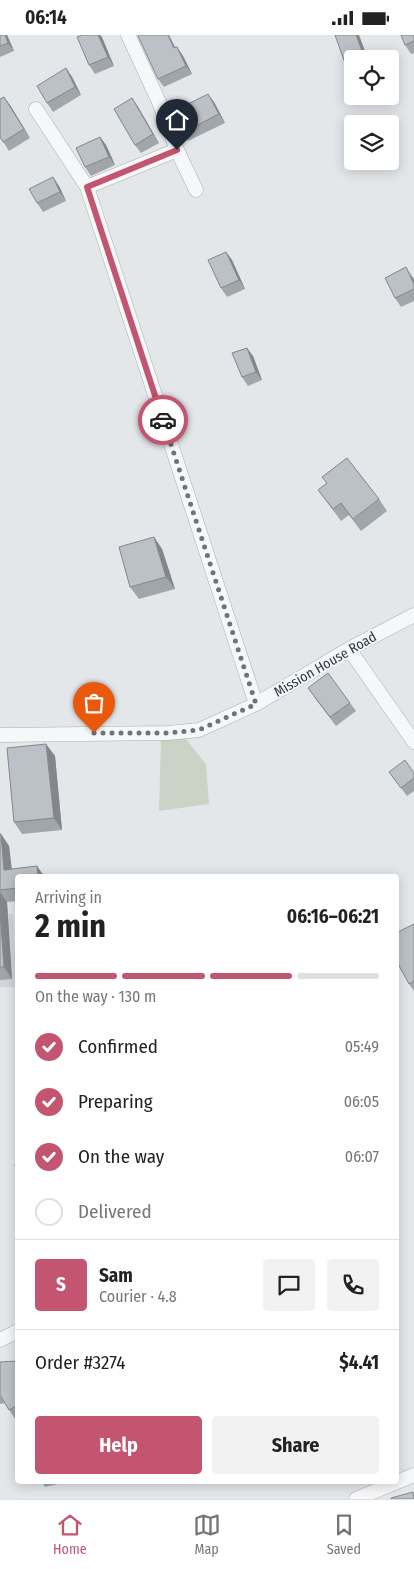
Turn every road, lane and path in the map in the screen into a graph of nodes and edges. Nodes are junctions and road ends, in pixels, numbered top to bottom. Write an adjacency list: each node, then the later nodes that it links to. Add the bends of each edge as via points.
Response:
1 (128, 35): 3 (street)
2 (36, 109): 4 (street)
3 (177, 150): 4 (street); 5 (street)
4 (87, 187): 8 (street)
5 (196, 190)
6 (414, 615): 7 (street, Mission House Road)
7 (349, 649): 8 (street, Mission House Road); 10 (street)
8 (256, 704): 9 (street, Mission House Road, via 199,730)
9 (0, 735)
10 (414, 742)
11 (15, 1332): 12 (street)
12 (0, 1340)
13 (414, 1475): 14 (street)
14 (399, 1481)
15 (392, 1484): 16 (street)
16 (356, 1499)

